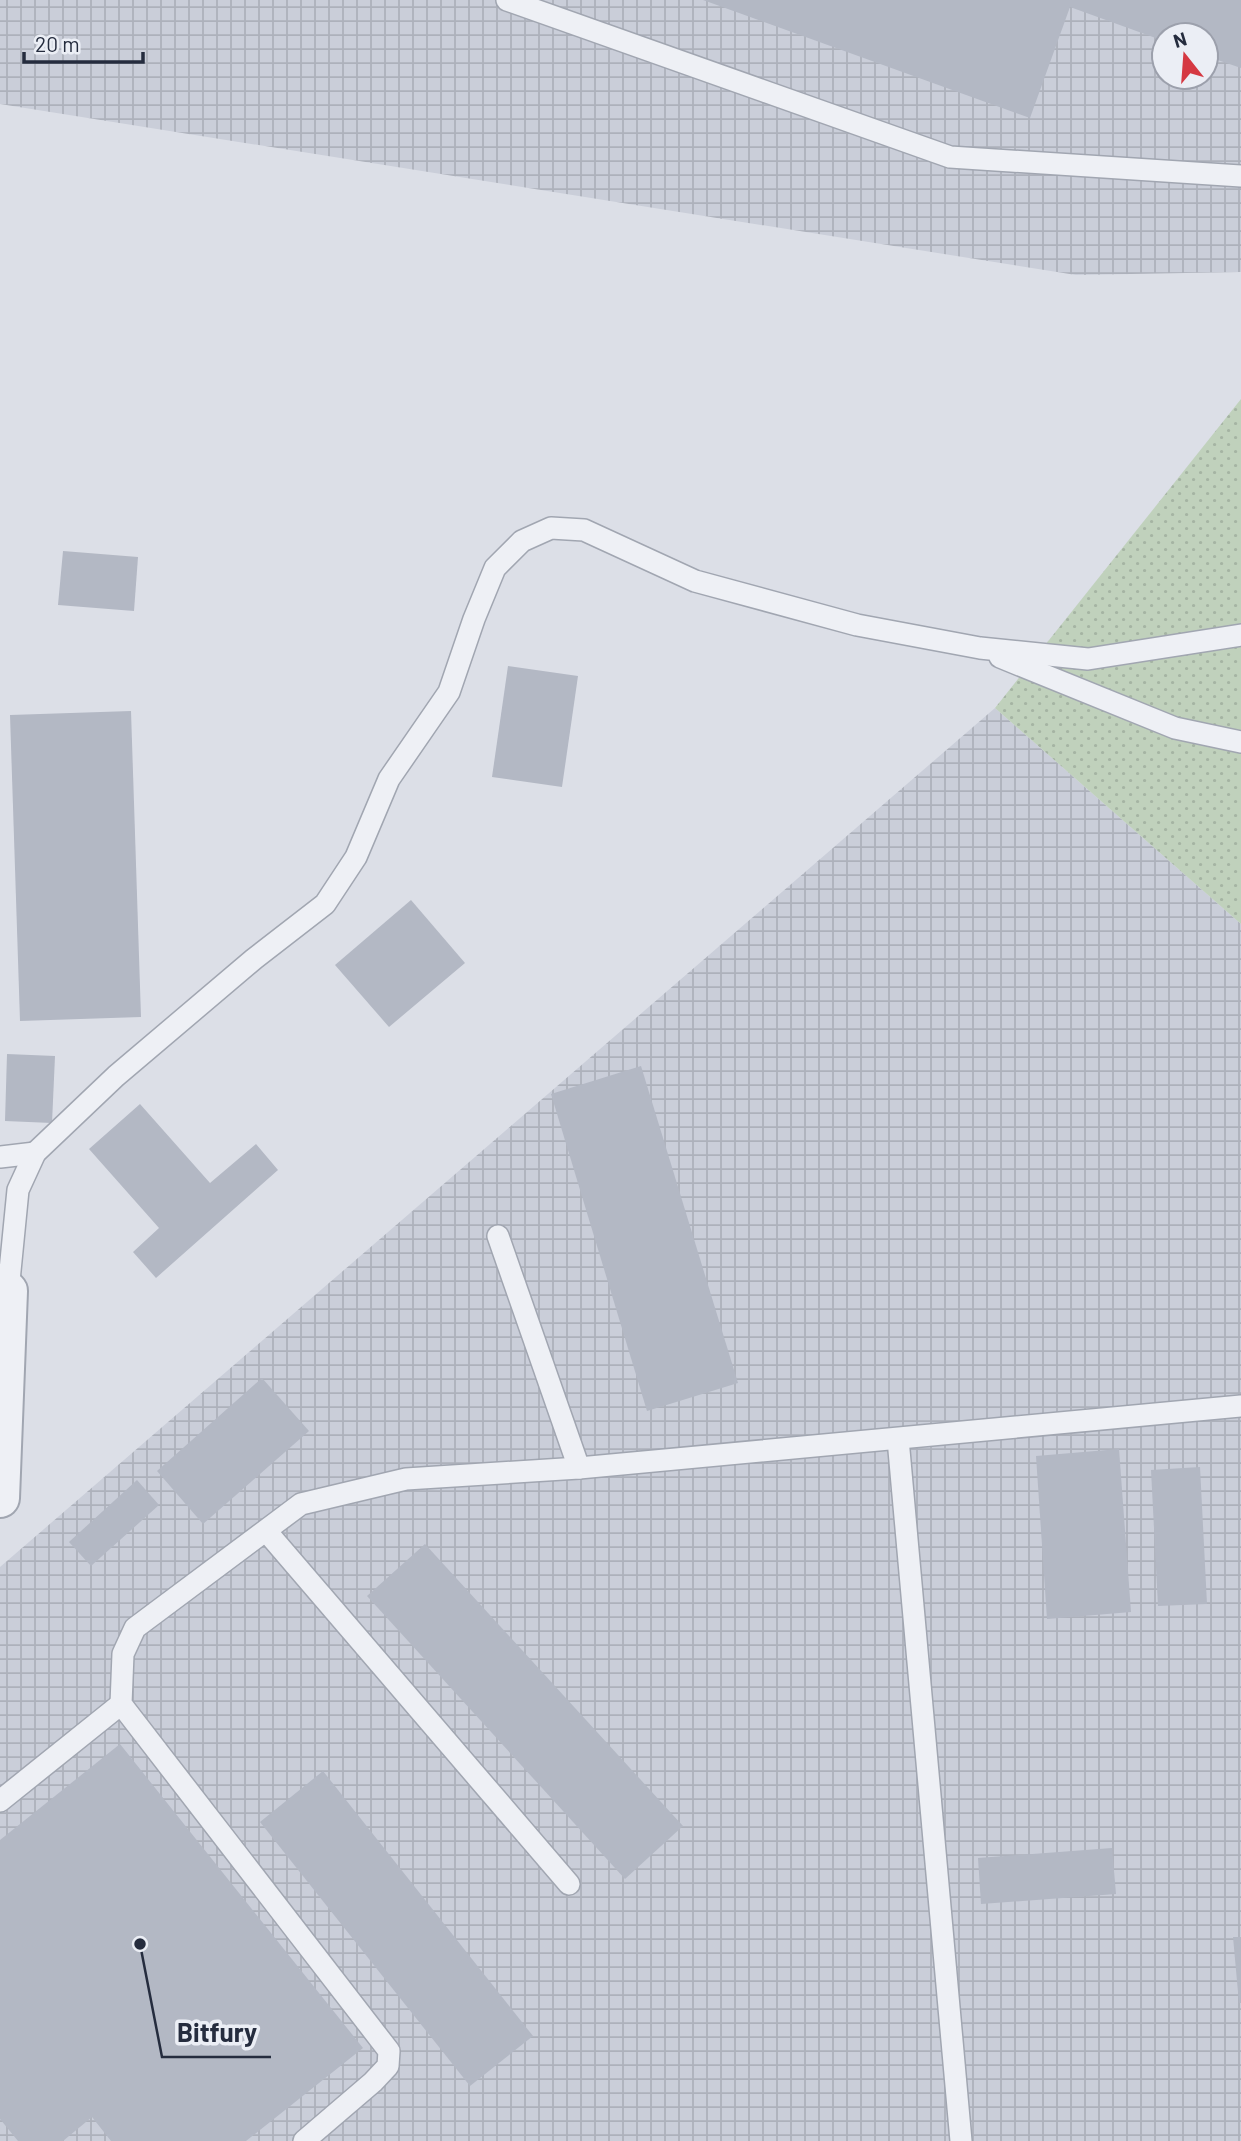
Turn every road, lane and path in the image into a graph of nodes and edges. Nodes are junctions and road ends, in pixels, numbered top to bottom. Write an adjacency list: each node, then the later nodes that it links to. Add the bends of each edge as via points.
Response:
1 (507, 0): 2 (lane, via 950,157)
2 (1241, 176)
3 (1241, 635): 4 (lane, via 1088,659)
4 (980, 648): 5 (lane, via 1175,728); 6 (lane, via 857,625 695,581 584,530 551,528 522,541 495,568 449,692 389,779 356,857 325,905 116,1076)
5 (1241, 742)
6 (34, 1153): 7 (lane); 9 (lane, via 18,1190)
7 (0, 1157)
8 (498, 1236): 12 (lane)
9 (4, 1287): 13 (street)
10 (1241, 1406): 11 (lane)
11 (898, 1439): 12 (lane); 19 (lane)
12 (579, 1468): 14 (lane, via 406,1479 301,1504)
13 (0, 1498)
14 (267, 1532): 15 (lane, via 135,1628 123,1654); 17 (lane)
15 (121, 1704): 16 (lane); 18 (lane, via 389,2051 388,2066 373,2082)
16 (0, 1801)
17 (569, 1884)
18 (304, 2141)
19 (961, 2141)

